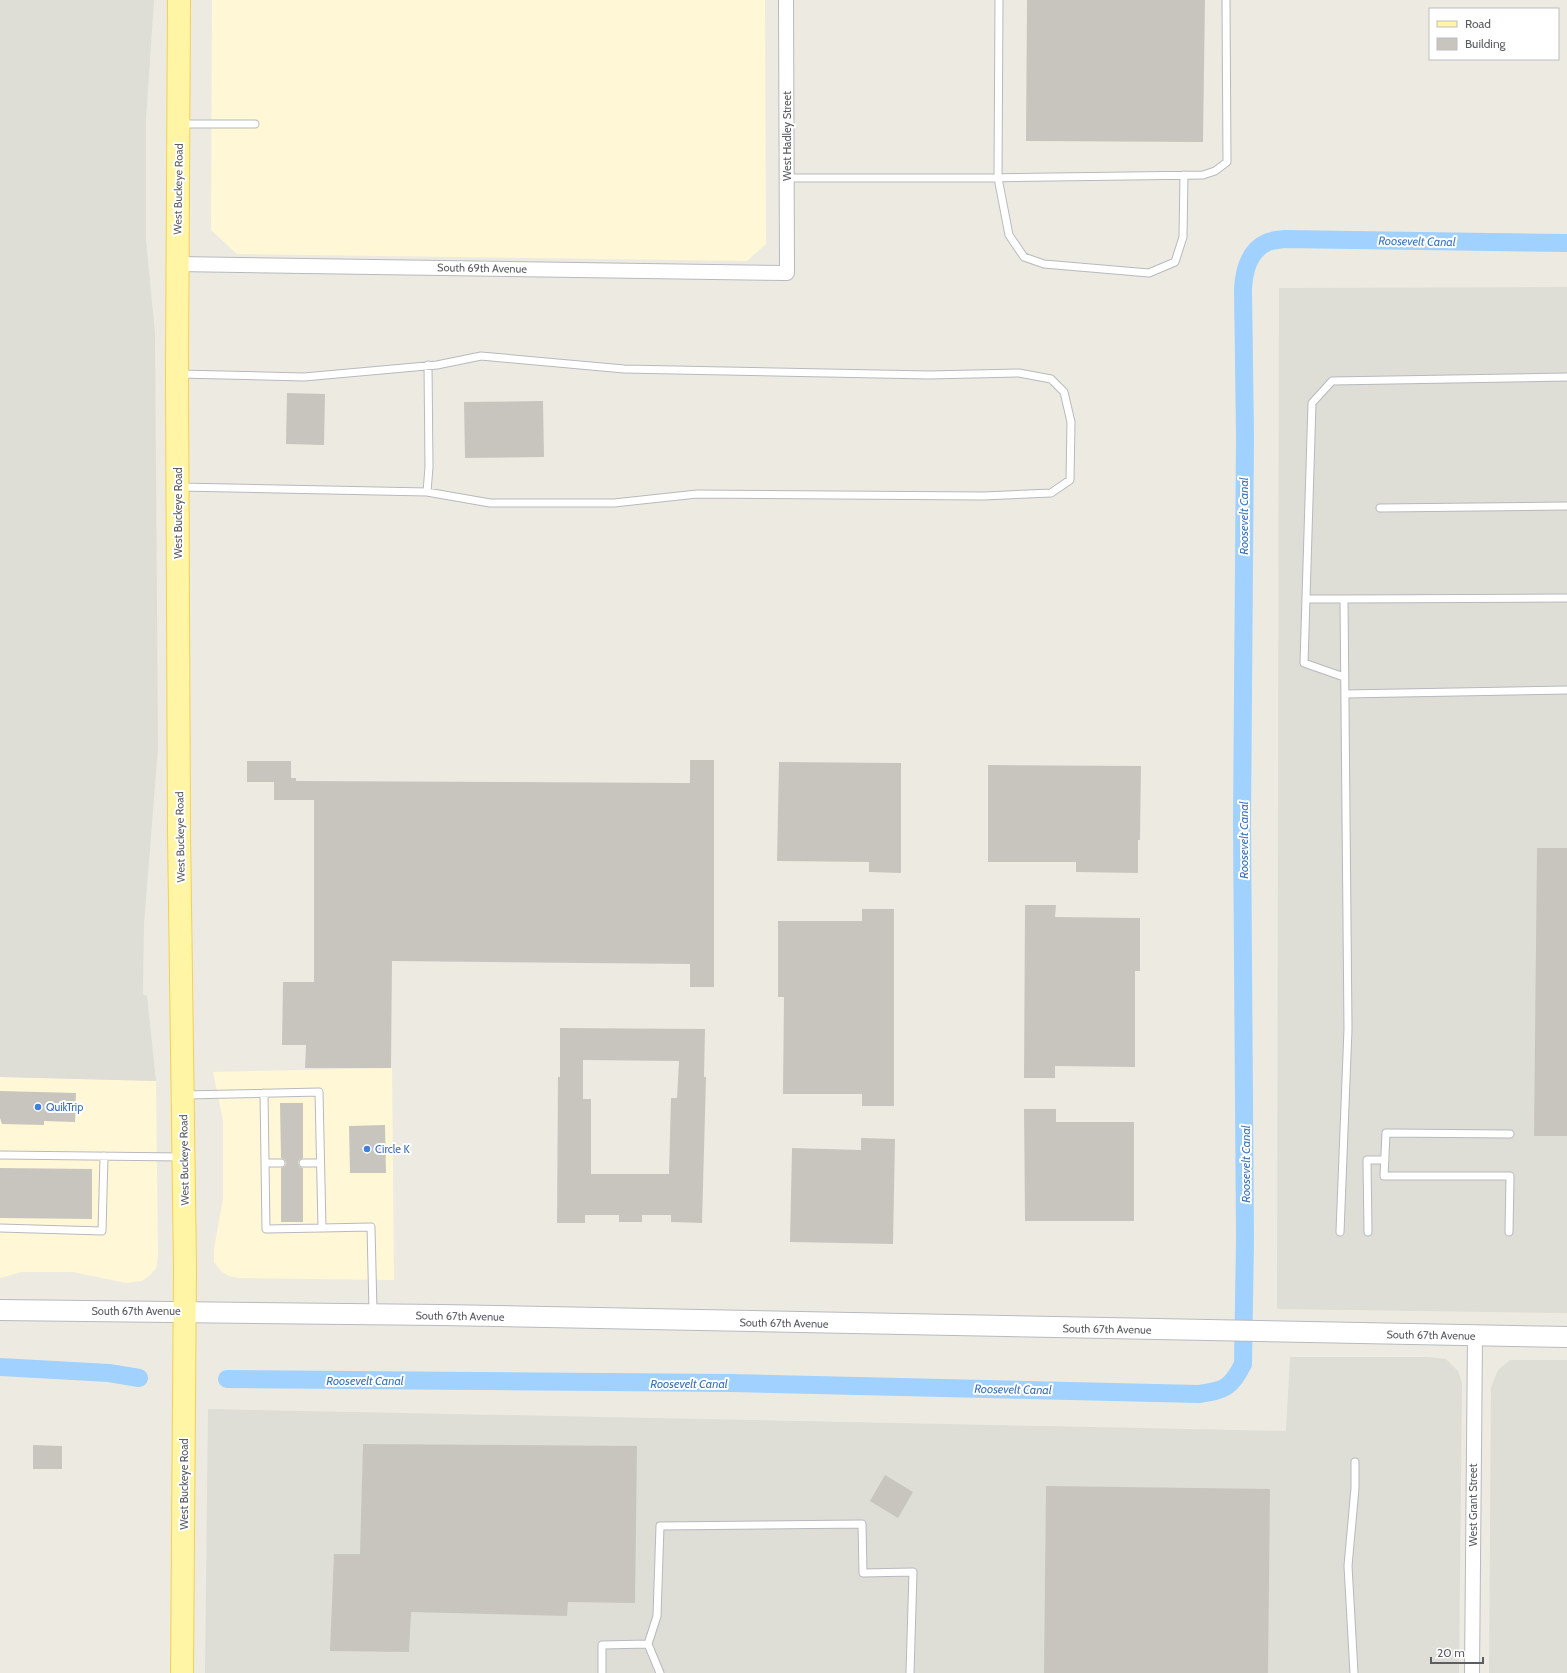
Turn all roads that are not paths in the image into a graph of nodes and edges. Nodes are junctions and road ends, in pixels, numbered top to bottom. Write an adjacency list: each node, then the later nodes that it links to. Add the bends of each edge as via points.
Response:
1 (179, 0): 5 (main road, West Buckeye Road)
2 (786, 0): 8 (street, West Hadley Street)
3 (999, 0): 9 (lane)
4 (1226, 0): 7 (lane, via 1228,162 1216,171 1204,175)
5 (179, 124): 6 (lane); 10 (main road, West Buckeye Road)
6 (255, 124)
7 (1184, 175): 9 (lane); 9 (lane, via 1183,237 1175,262 1149,272 1044,264 1024,257 1009,235)
8 (787, 178): 9 (lane); 11 (street, West Hadley Street)
9 (998, 178)
10 (177, 264): 11 (street, South 69th Avenue); 13 (main road, West Buckeye Road)
11 (786, 272)
12 (428, 366): 13 (lane, via 304,378); 16 (lane); 16 (lane, via 481,356 624,369 929,375 1019,373 1051,379 1064,392 1071,422 1070,480 1051,493 983,496 697,494 614,503 490,503)
13 (177, 374): 15 (main road, West Buckeye Road)
14 (1567, 377): 20 (lane, via 1332,381 1312,403)
15 (178, 486): 16 (lane); 26 (main road, West Buckeye Road)
16 (427, 492)
17 (1567, 506): 18 (lane)
18 (1380, 508)
19 (1567, 598): 21 (lane)
20 (1306, 599): 21 (lane); 22 (lane, via 1304,663)
21 (1344, 599): 22 (lane)
22 (1344, 677): 24 (lane)
23 (1567, 690): 24 (lane)
24 (1345, 694): 38 (lane, via 1348,1029)
25 (264, 1093): 26 (lane); 32 (lane); 35 (lane, via 319,1092)
26 (183, 1095): 30 (main road, West Buckeye Road)
27 (1510, 1134): 31 (lane, via 1386,1133)
28 (0, 1155): 29 (lane)
29 (104, 1156): 30 (lane); 36 (lane, via 102,1231)
30 (183, 1157): 42 (main road, West Buckeye Road)
31 (1385, 1160): 39 (lane, via 1367,1160); 40 (lane, via 1384,1176 1510,1176)
32 (266, 1163): 33 (lane); 37 (lane, via 266,1229)
33 (281, 1163)
34 (303, 1163): 35 (lane)
35 (320, 1163): 37 (lane)
36 (0, 1228)
37 (322, 1228): 43 (lane, via 371,1227)
38 (1340, 1232)
39 (1368, 1232)
40 (1509, 1232)
41 (0, 1310): 42 (main road, South 67th Avenue)
42 (185, 1311): 43 (main road, South 67th Avenue); 48 (main road, West Buckeye Road)
43 (373, 1314): 44 (main road, South 67th Avenue)
44 (1475, 1336): 45 (main road, South 67th Avenue); 53 (street, West Grant Street)
45 (1567, 1337)
46 (1355, 1462): 52 (lane, via 1348,1566)
47 (648, 1644): 49 (lane, via 602,1645); 50 (lane); 51 (lane, via 657,1616 660,1526 862,1524 862,1573 913,1572)
48 (182, 1673)
49 (602, 1673)
50 (660, 1673)
51 (910, 1673)
52 (1354, 1673)
53 (1472, 1673)

